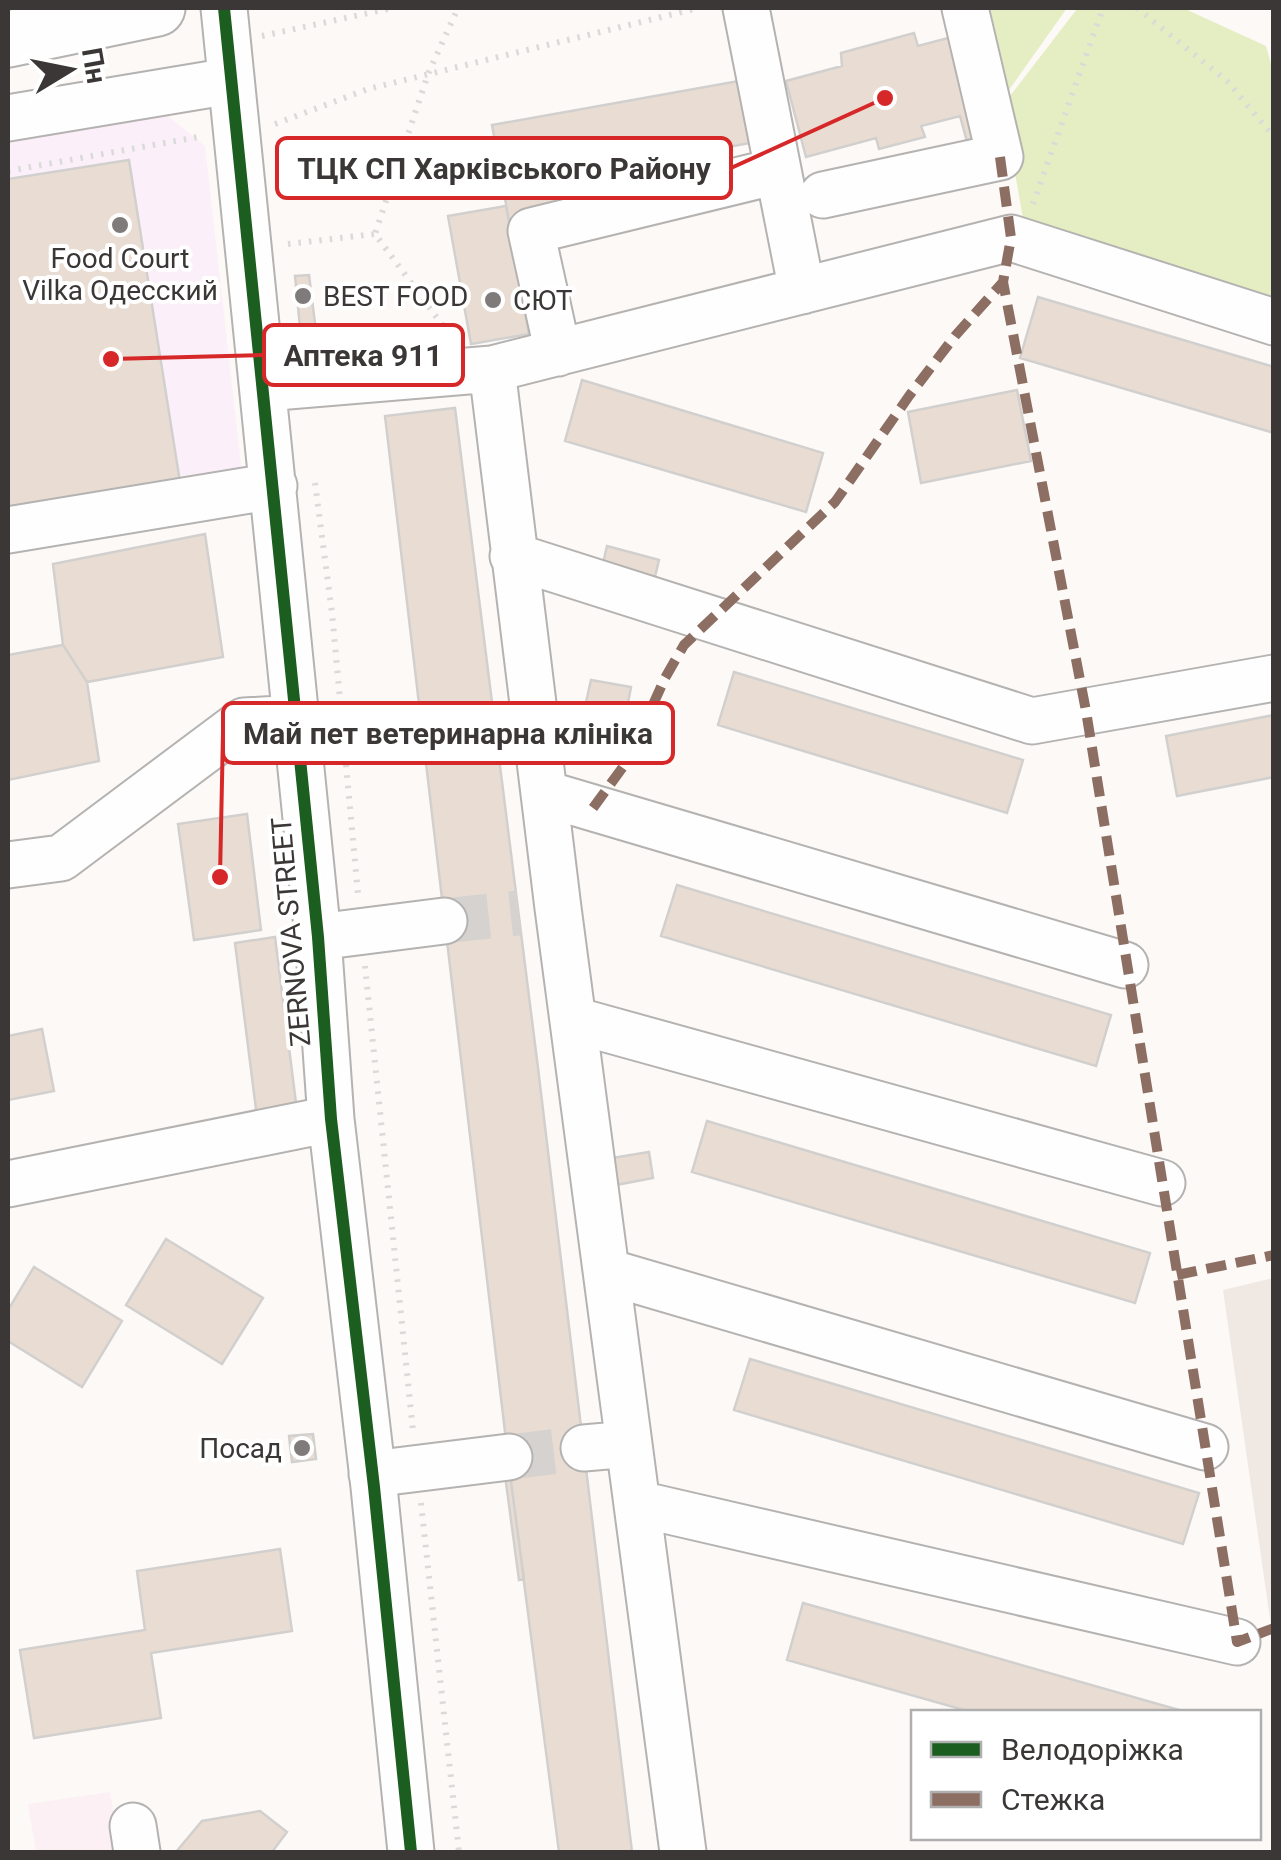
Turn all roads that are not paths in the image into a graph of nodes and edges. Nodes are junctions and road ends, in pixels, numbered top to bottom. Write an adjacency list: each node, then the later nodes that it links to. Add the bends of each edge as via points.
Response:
1 (157, 8): 5 (main road)
2 (224, 8): 6 (street, ZERNOVA STREET)
3 (746, 8): 8 (street)
4 (964, 8): 9 (street, via 1000,157)
5 (8, 39)
6 (230, 81): 7 (street); 14 (street, ZERNOVA STREET)
7 (8, 118)
8 (777, 172): 10 (street); 12 (street, via 531,232)
9 (823, 195)
10 (802, 291): 11 (street, via 1011,238); 12 (street)
11 (1274, 322)
12 (558, 353): 13 (street)
13 (484, 370): 14 (street); 17 (street)
14 (264, 388): 15 (street, ZERNOVA STREET)
15 (274, 486): 16 (street); 19 (street, ZERNOVA STREET)
16 (8, 530)
17 (513, 556): 18 (street, via 1032,721); 20 (street)
18 (1274, 678)
19 (296, 718): 21 (street, via 244,721 61,858); 23 (street, ZERNOVA STREET)
20 (546, 794): 24 (street); 25 (street, via 538,910)
21 (8, 865)
22 (444, 921): 23 (street)
23 (318, 937): 26 (street, ZERNOVA STREET)
24 (1125, 966)
25 (574, 1020): 27 (street); 29 (street)
26 (331, 1119): 28 (street); 34 (street, ZERNOVA STREET)
27 (1162, 1183)
28 (8, 1184)
29 (608, 1272): 30 (street); 32 (street)
30 (630, 1444): 31 (street); 35 (street)
31 (584, 1448)
32 (1205, 1448)
33 (508, 1457): 34 (street)
34 (372, 1474): 37 (street, ZERNOVA STREET)
35 (639, 1504): 36 (street); 38 (street)
36 (1236, 1642)
37 (411, 1852)
38 (683, 1852)

